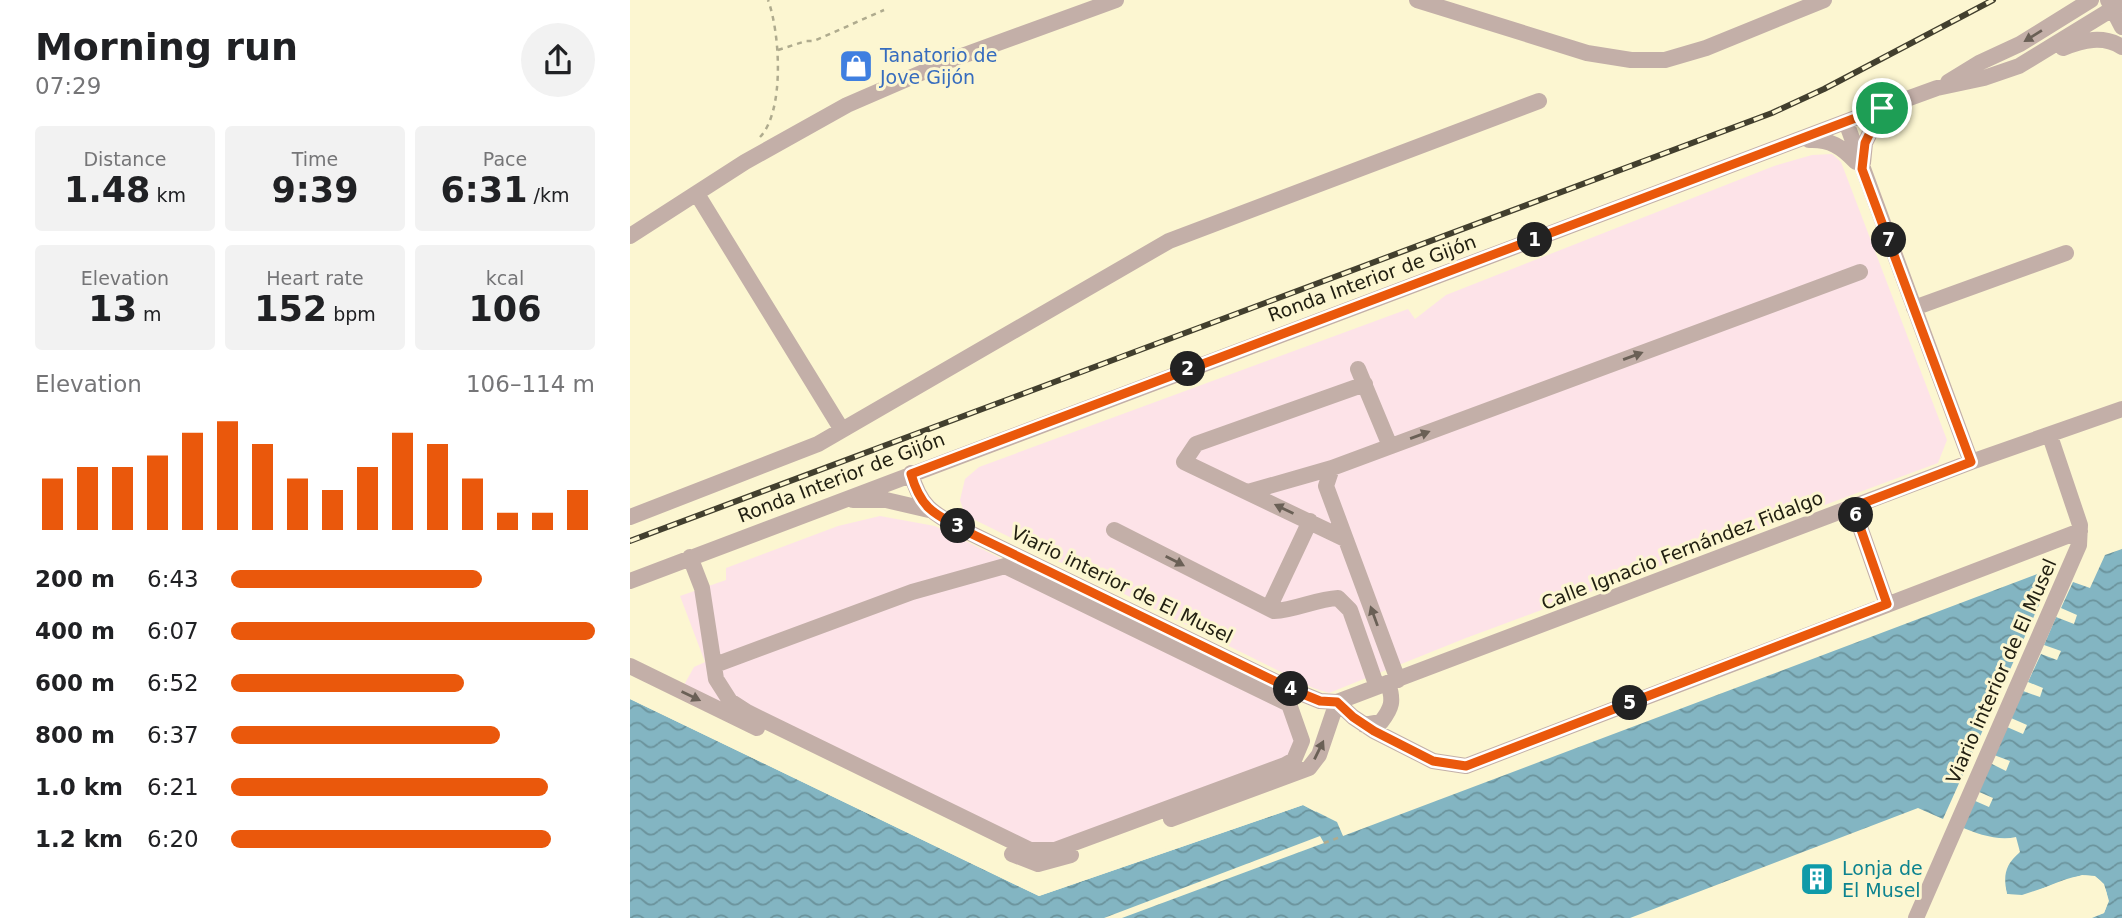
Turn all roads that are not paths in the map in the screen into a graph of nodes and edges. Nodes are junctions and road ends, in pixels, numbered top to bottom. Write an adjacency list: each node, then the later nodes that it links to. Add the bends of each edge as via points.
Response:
1 (1115, 0): 5 (street)
2 (1417, 0): 3 (street, via 1587,53 1631,60 1665,60 1706,48)
3 (1824, 0)
4 (2091, 0): 10 (street, one-way to 10)
5 (1091, 4): 16 (street, via 847,105)
6 (2114, 4): 7 (street); 9 (street, Ronda Interior de Gijón)
7 (2122, 27)
8 (2122, 47): 9 (street, via 2101,39 2080,41)
9 (2019, 66): 10 (street, Ronda Interior de Gijón)
10 (1937, 89): 12 (street, Ronda Interior de Gijón)
11 (1539, 101): 22 (street, via 1169,241)
12 (1882, 108): 13 (street, Ronda Interior de Gijón); 15 (street, via 1865,143)
13 (1846, 122): 14 (street, Ronda Interior de Gijón); 15 (street)
14 (1800, 140): 15 (street, via 1821,139 1842,146); 27 (street, Ronda Interior de Gijón)
15 (1862, 169): 20 (street)
16 (697, 194): 17 (street); 22 (street)
17 (630, 236)
18 (2066, 253): 20 (street)
19 (1860, 272): 24 (street, one-way to 19)
20 (1914, 308): 25 (street)
21 (2122, 409): 23 (street, Calle Ignacio Fernández Fidalgo)
22 (842, 430): 32 (street, via 818,444)
23 (2050, 436): 25 (street, Calle Ignacio Fernández Fidalgo); 35 (street)
24 (1390, 446): 26 (street); 28 (street, via 1361,376 1196,444 1184,462)
25 (1971, 462): 30 (street, Calle Ignacio Fernández Fidalgo)
26 (1332, 468): 28 (street); 36 (street, via 1326,486)
27 (911, 474): 29 (street, Ronda Interior de Gijón); 31 (street, via 917,494)
28 (1248, 492): 33 (street, one-way to 28)
29 (843, 500): 31 (street, Viario interior de El Musel, via 886,500); 37 (street, Ronda Interior de Gijón)
30 (1853, 507): 41 (street); 45 (street, Calle Ignacio Fernández Fidalgo)
31 (929, 510): 46 (street, Viario interior de El Musel, via 1293,690 1320,701)
32 (630, 517)
33 (1310, 522): 36 (street); 42 (street)
34 (1114, 530): 42 (street, one-way to 42)
35 (2080, 531): 41 (street); 48 (street, Viario interior de El Musel, via 2079,545)
36 (1345, 539): 39 (street)
37 (690, 557): 38 (street, Ronda Interior de Gijón); 43 (street, via 702,588)
38 (630, 581)
39 (1364, 589): 40 (street); 45 (street, one-way to 39)
40 (1338, 598): 42 (street, via 1288,611); 45 (street, via 1350,610)
41 (1887, 604): 47 (street, via 1466,766 1433,761)
42 (1269, 608)
43 (715, 665): 43 (street, via 716,678 730,701 747,712 1030,850 1055,850 1285,765 1294,760 1302,741 1289,704 1005,566 912,592)
44 (630, 666): 46 (street, one-way to 46, via 1038,864 1309,768 1319,755)
45 (1388, 683): 46 (street, Calle Ignacio Fernández Fidalgo); 47 (street, via 1391,708 1381,722)
46 (1337, 702): 47 (street)
47 (1364, 724)
48 (1916, 918)

